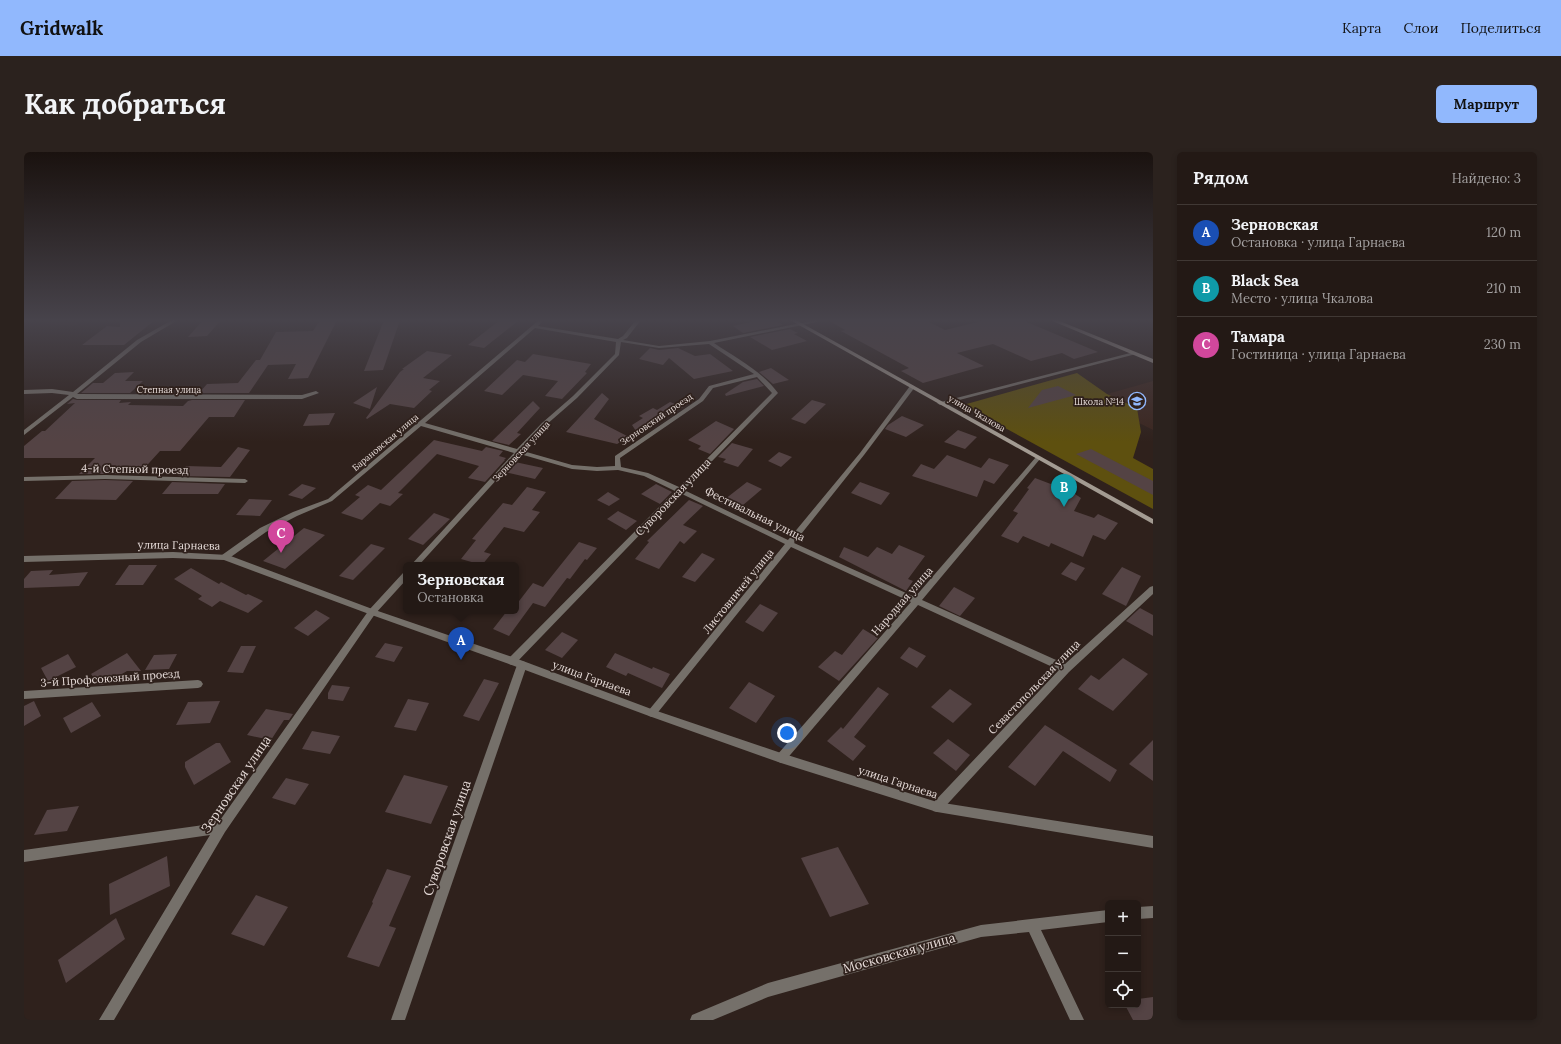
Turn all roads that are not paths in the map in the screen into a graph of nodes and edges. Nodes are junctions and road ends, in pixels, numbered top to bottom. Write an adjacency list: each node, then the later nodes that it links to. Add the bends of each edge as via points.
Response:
1 (115, 361): 11 (street)
2 (496, 361): 13 (street, Барановская улица)
3 (611, 361): 15 (street, Зерновская улица, via 544,424)
4 (736, 361): 7 (street, Суворовская улица)
5 (863, 361): 8 (main road, улица Чкалова)
6 (1104, 361): 12 (street)
7 (757, 375): 17 (street, Зерновский проезд, via 711,387 701,400 617,457); 20 (street, Суворовская улица, via 775,392)
8 (912, 387): 12 (main road, улица Чкалова); 22 (street, Листовничей улица)
9 (24, 392): 11 (street, Степная улица)
10 (316, 393): 11 (street, Степная улица, via 302,397 179,398 77,397)
11 (74, 394): 14 (street)
12 (940, 402): 16 (main road, улица Чкалова)
13 (421, 424): 15 (street, Фестивальная улица); 23 (street, Барановская улица, via 330,500 263,530)
14 (24, 433)
15 (520, 452): 17 (street, Фестивальная улица, via 572,467); 25 (street, Зерновская улица)
16 (1038, 458): 21 (main road, улица Чкалова); 28 (street, Народная улица)
17 (618, 468): 20 (street, Фестивальная улица, via 646,474)
18 (24, 479): 19 (street, 4-й Степной проезд, via 105,477)
19 (245, 481)
20 (679, 490): 22 (street, Фестивальная улица); 30 (street, Суворовская улица)
21 (1153, 522)
22 (790, 544): 28 (street, Фестивальная улица); 34 (street, Листовничей улица)
23 (225, 557): 24 (street, улица Гарнаева, via 173,555); 29 (street, улица Гарнаева)
24 (24, 559)
25 (418, 562)
26 (403, 578): 29 (street, Зерновская улица)
27 (1153, 589): 31 (street, Севастопольская улица)
28 (916, 602): 31 (street, Фестивальная улица); 35 (street, Народная улица)
29 (372, 612): 30 (street, улица Гарнаева); 37 (street, Зерновская улица)
30 (517, 663): 34 (street, улица Гарнаева); 45 (street, Суворовская улица)
31 (1066, 669): 36 (street, Севастопольская улица)
32 (198, 684): 33 (street, 3-й Профсоюзный проезд)
33 (24, 695)
34 (652, 713): 35 (street, улица Гарнаева)
35 (781, 758): 36 (street, улица Гарнаева)
36 (937, 808): 38 (street, улица Гарнаева)
37 (221, 828): 39 (street); 44 (street, Зерновская улица)
38 (1153, 842)
39 (24, 856)
40 (1153, 912): 41 (street)
41 (1141, 913)
42 (1105, 916): 43 (street, Московская улица)
43 (1032, 924): 46 (street, Московская улица, via 981,930 775,988); 47 (street)
44 (106, 1020)
45 (398, 1020)
46 (697, 1020)
47 (1077, 1020)

